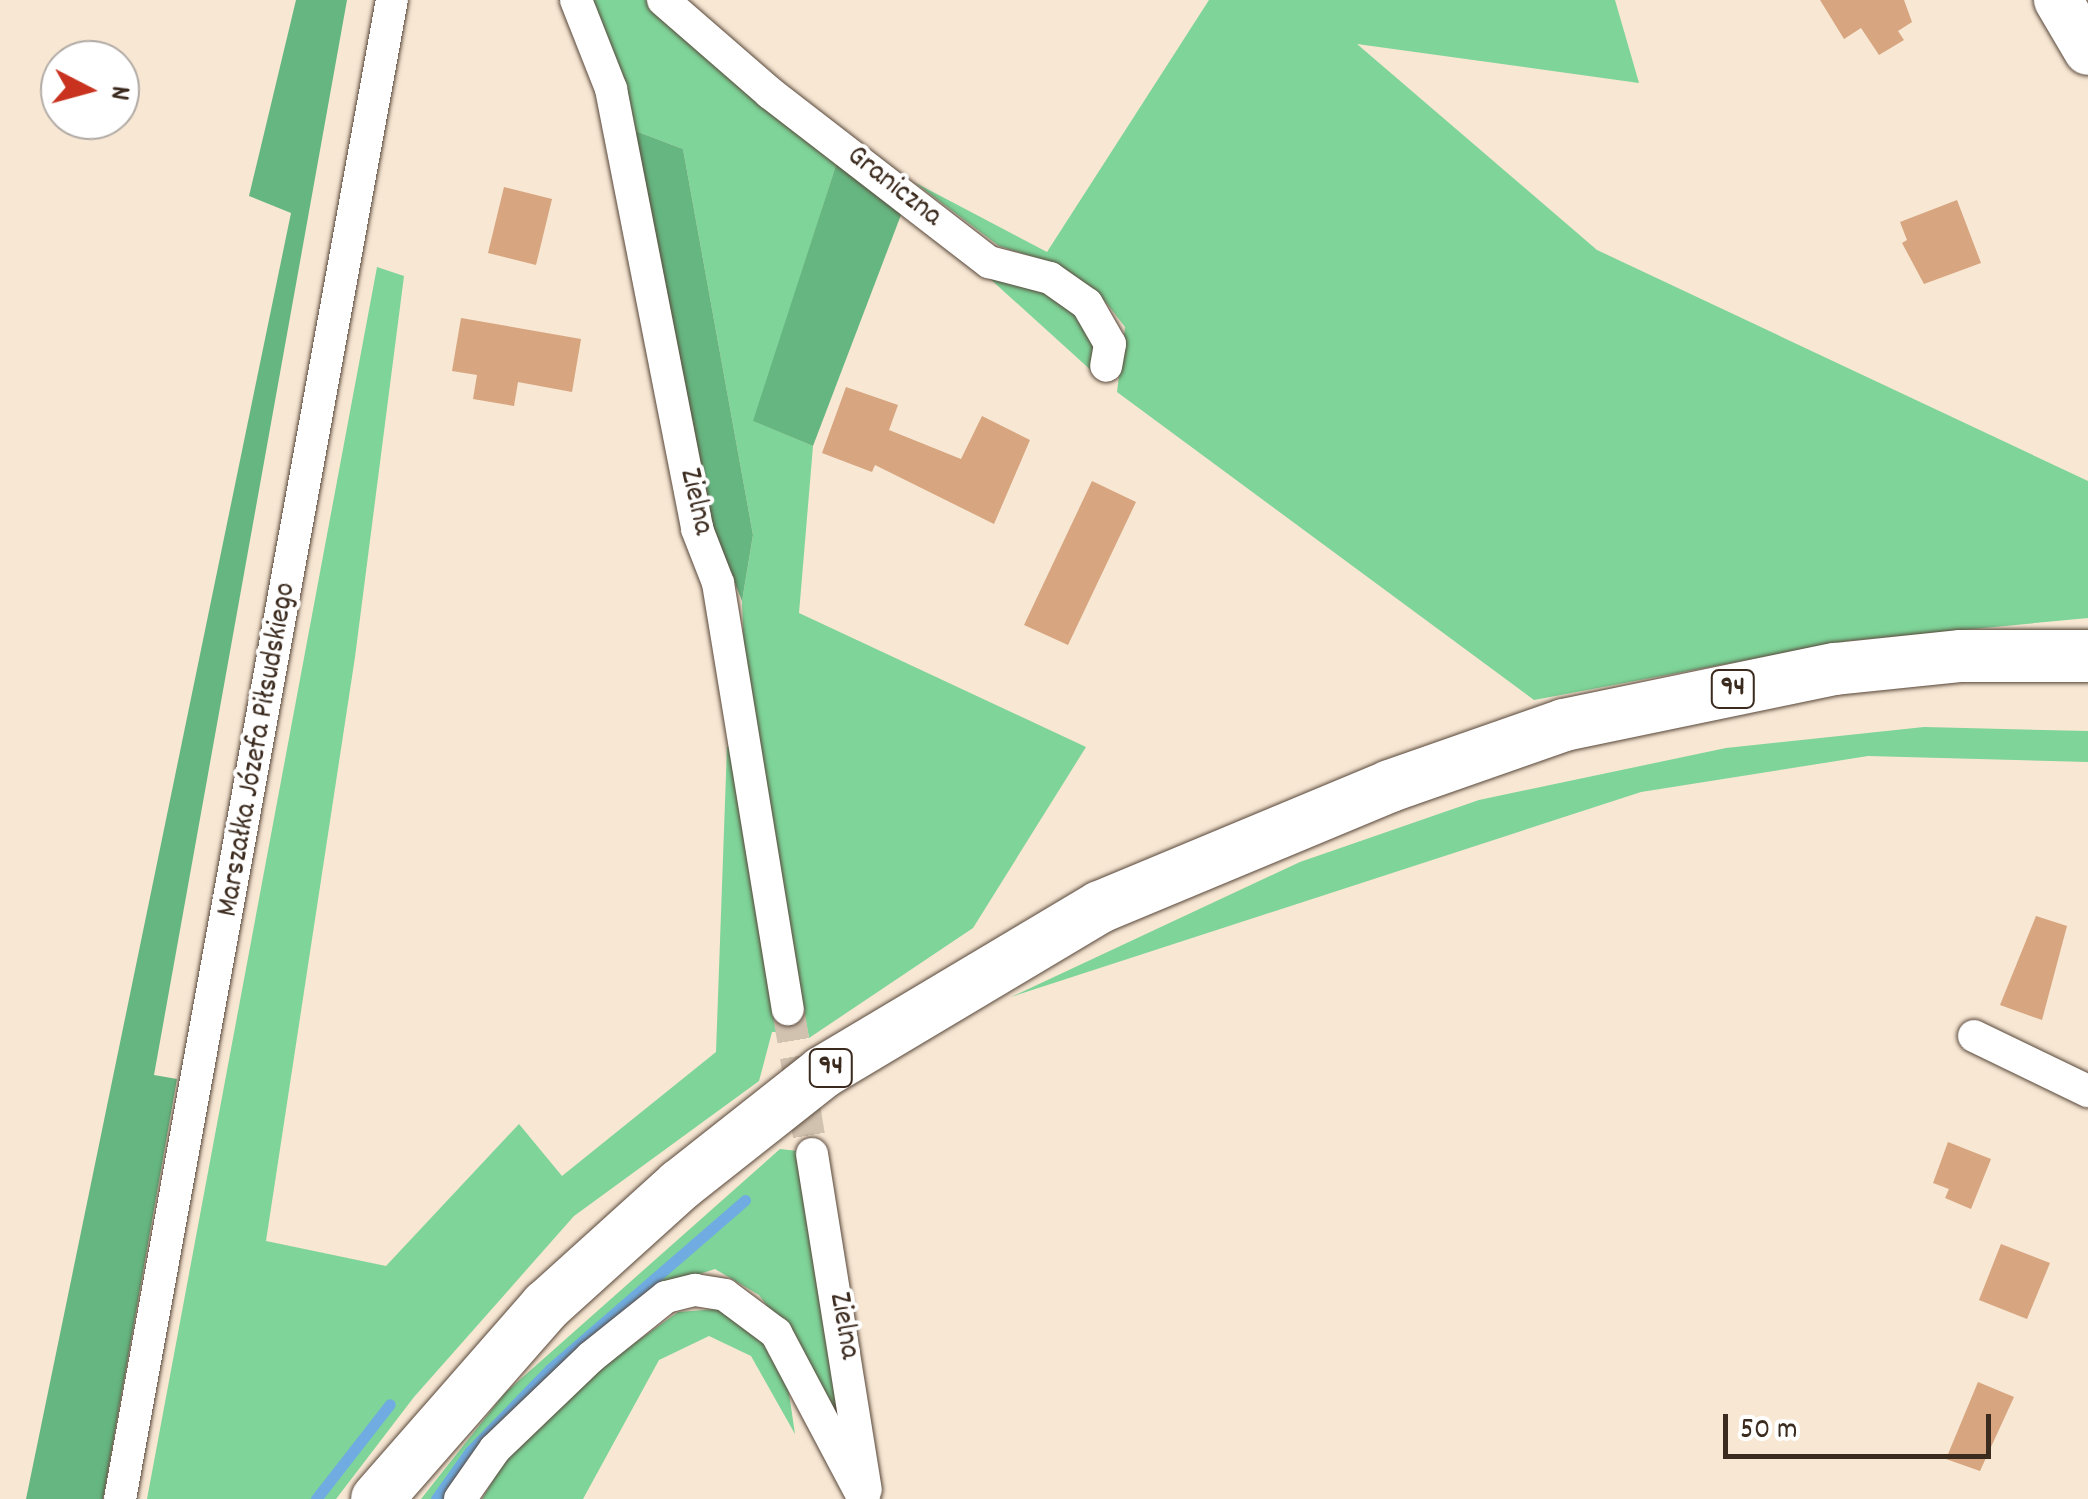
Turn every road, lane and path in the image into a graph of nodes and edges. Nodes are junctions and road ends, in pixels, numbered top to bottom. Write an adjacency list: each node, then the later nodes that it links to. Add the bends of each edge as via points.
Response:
1 (392, 0): 14 (street, Marszałka Józefa Piłsudskiego)
2 (576, 0): 10 (street, Zielna, via 611,89 697,529 718,584)
3 (663, 0): 6 (street, Graniczna, via 770,93 989,262 1050,278 1087,304 1110,344)
4 (2058, 0): 5 (main road)
5 (2088, 51)
6 (1106, 366)
7 (2088, 656): 9 (main road, 94, via 1962,656 1835,669 1564,725)
8 (2088, 691): 9 (main road, 94, via 1864,700)
9 (1390, 786): 15 (main road, 94, via 1100,907 823,1072 680,1185 546,1306)
10 (788, 1009)
11 (1974, 1036): 12 (street)
12 (2088, 1092)
13 (812, 1154): 17 (street, Zielna)
14 (120, 1499)
15 (377, 1499)
16 (460, 1499): 17 (street, via 495,1449 591,1357 666,1297 695,1290 725,1295 776,1333)
17 (865, 1499)

